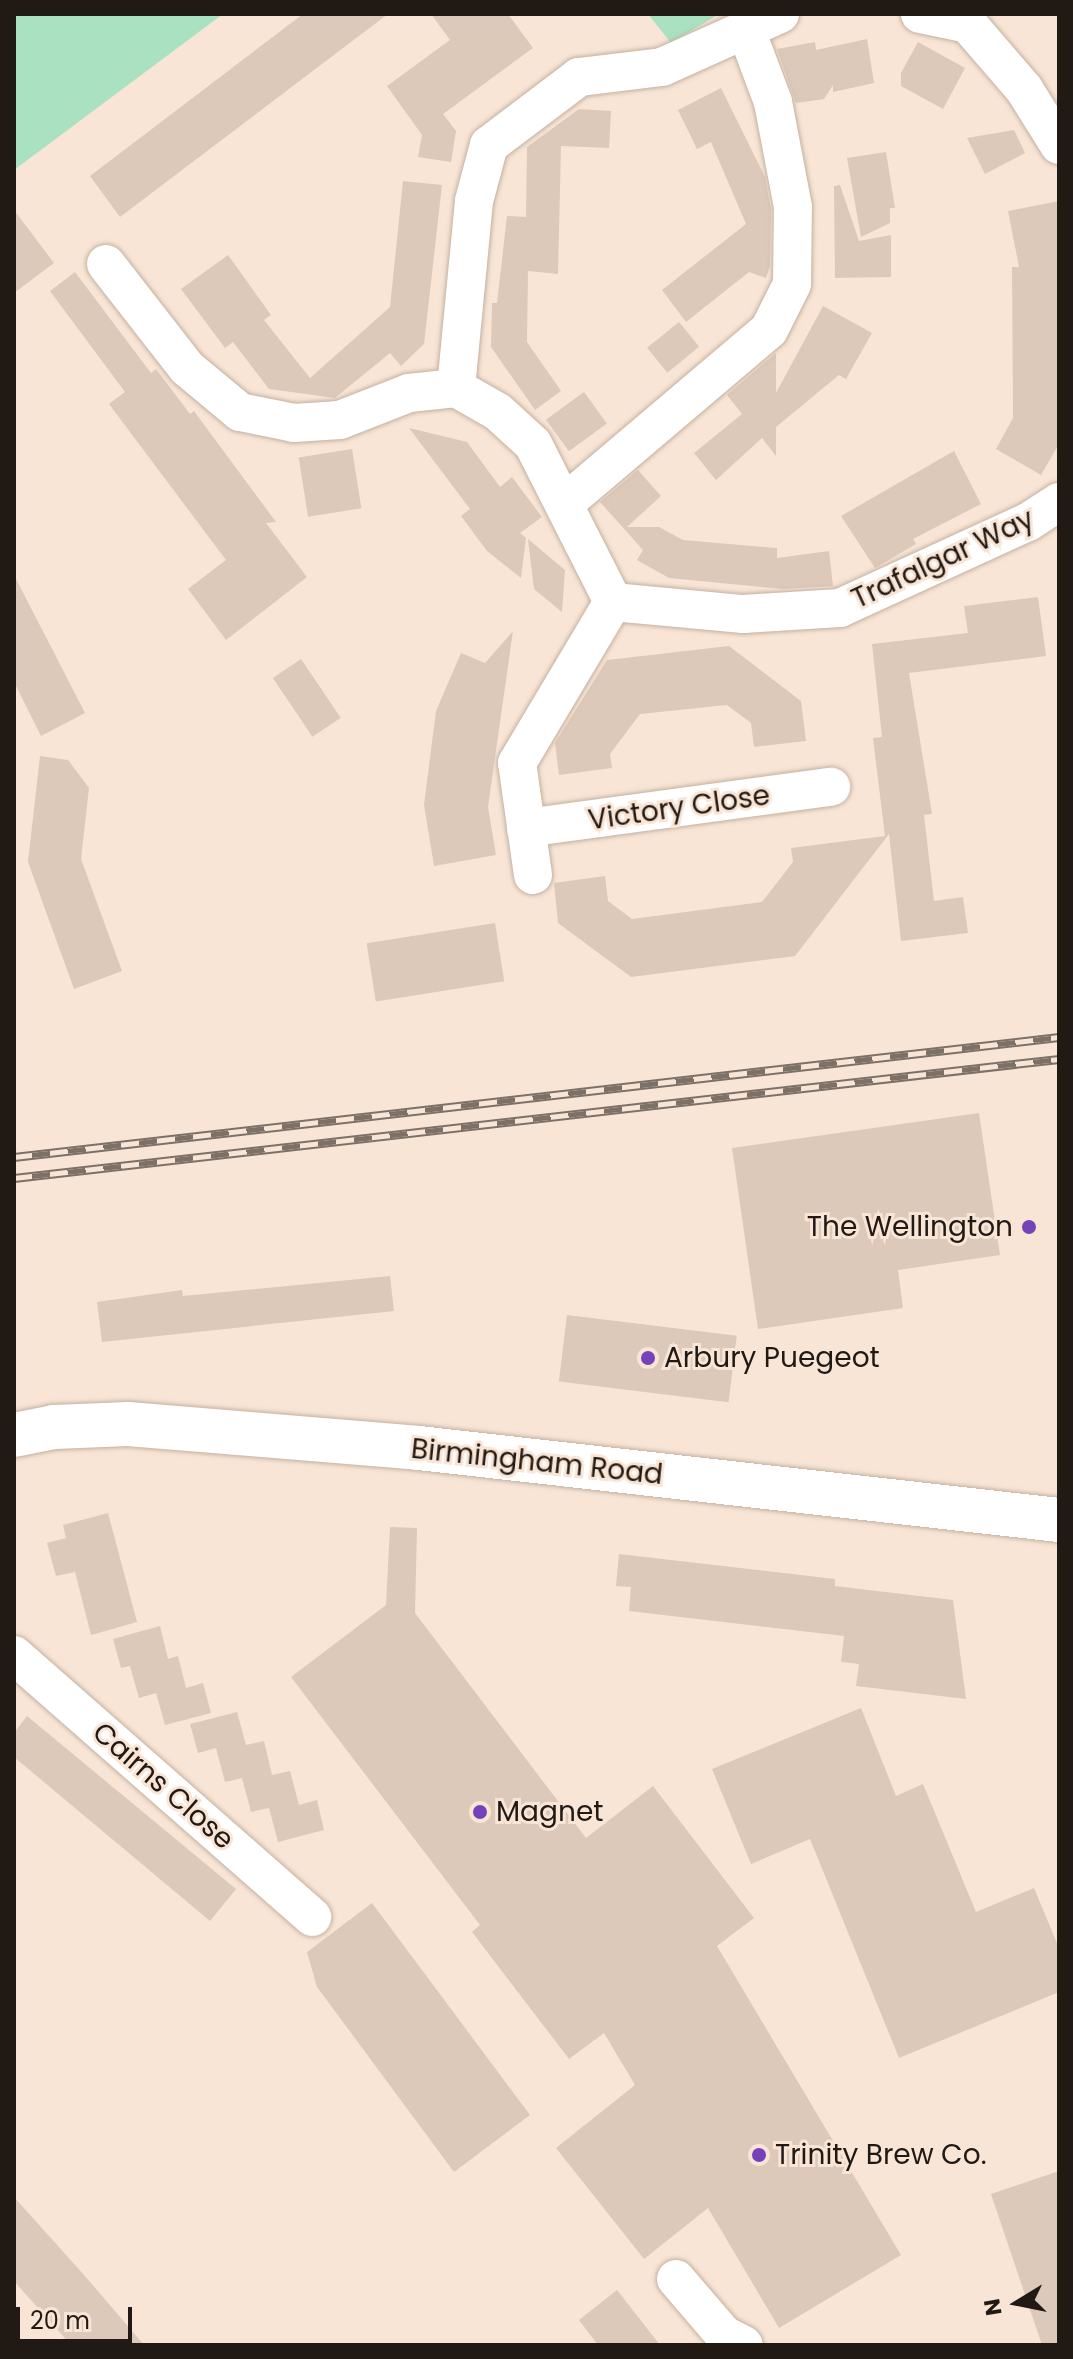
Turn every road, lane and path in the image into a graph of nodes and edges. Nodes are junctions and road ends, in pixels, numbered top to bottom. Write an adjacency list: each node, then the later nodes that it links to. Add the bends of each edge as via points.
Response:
1 (920, 14): 2 (street)
2 (970, 19): 4 (street)
3 (763, 20): 6 (street, via 662,67 579,77 503,129 489,145 474,201); 8 (street, via 793,207 792,284 769,330)
4 (1059, 145)
5 (130, 276): 6 (street, via 187,368 240,412 294,423 340,420 409,393)
6 (456, 388): 8 (street, via 498,412 533,444)
7 (1059, 502): 9 (street, Trafalgar Way, via 1028,522 840,608 743,614)
8 (565, 503): 9 (street)
9 (613, 602): 11 (street, via 517,763)
10 (831, 787): 11 (street, Victory Close)
11 (526, 828): 12 (street)
12 (533, 875)
13 (14, 1435): 14 (street, Birmingham Road, via 54,1427 128,1424 409,1447)
14 (1059, 1520)
15 (14, 1655): 16 (street, Cairns Close)
16 (312, 1917)
17 (676, 2279): 18 (street, via 724,2335)
18 (744, 2345)

